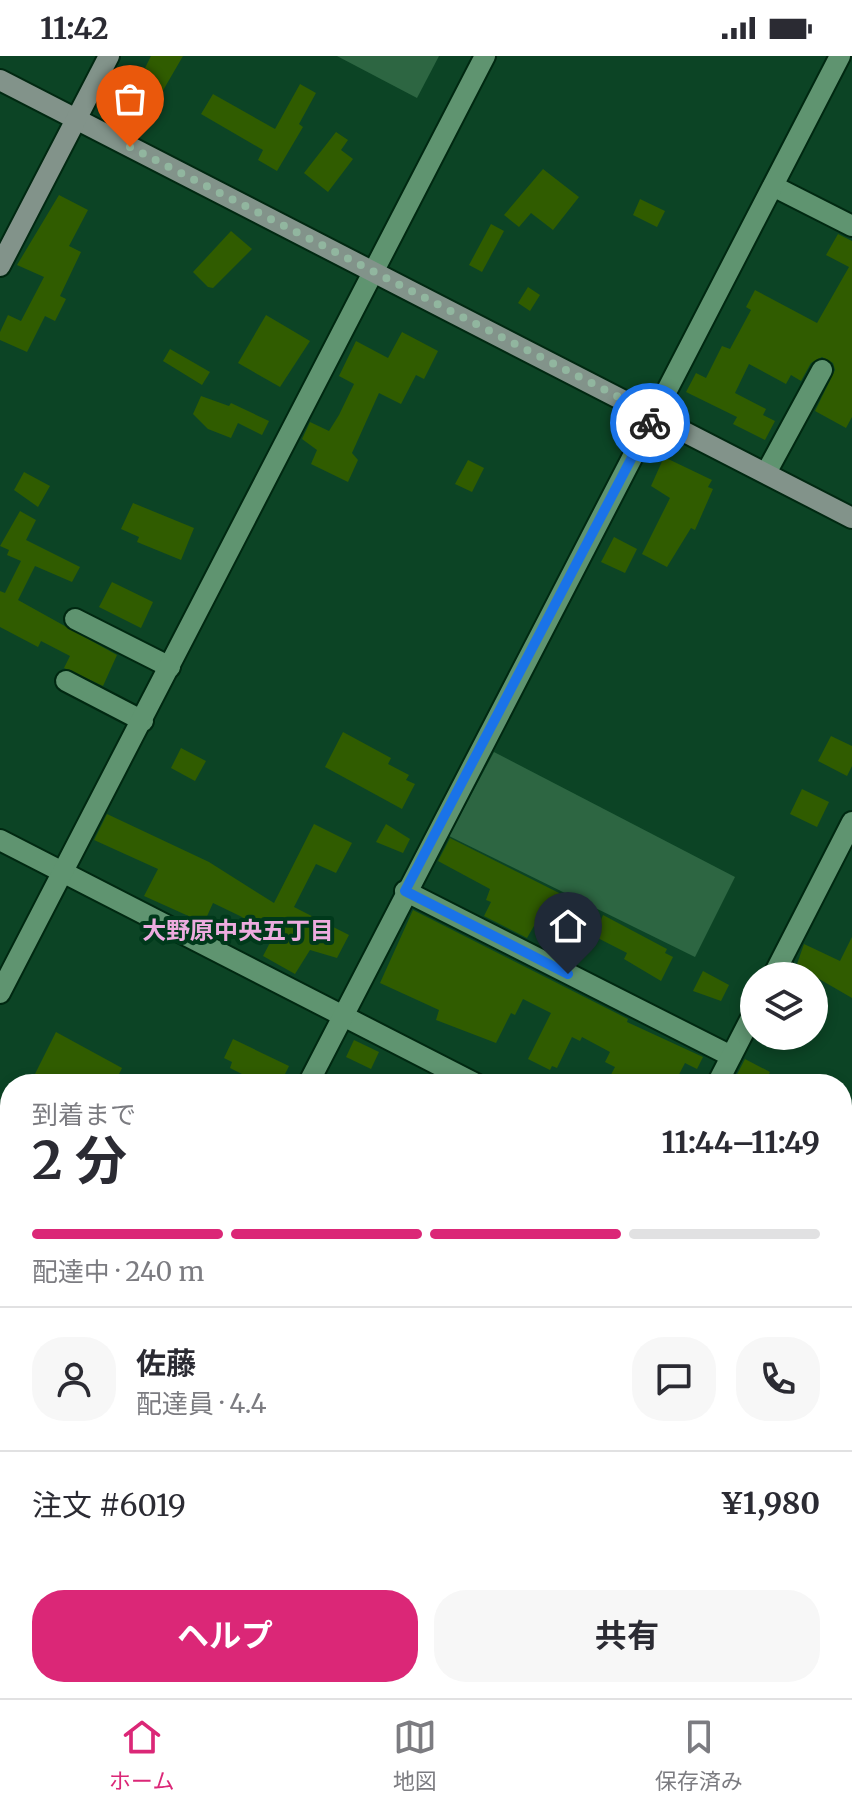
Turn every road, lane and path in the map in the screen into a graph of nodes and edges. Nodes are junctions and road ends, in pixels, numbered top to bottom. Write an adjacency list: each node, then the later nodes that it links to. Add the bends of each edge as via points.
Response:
1 (109, 56): 5 (street)
2 (485, 56): 9 (street)
3 (840, 56): 6 (street)
4 (0, 80): 5 (street)
5 (76, 119): 8 (street); 9 (street)
6 (773, 186): 7 (street); 11 (street)
7 (852, 226)
8 (0, 266)
9 (374, 270): 11 (street); 15 (street)
10 (822, 370): 12 (street)
11 (654, 415): 12 (street); 21 (street)
12 (766, 473): 13 (street)
13 (852, 518)
14 (75, 619): 15 (street)
15 (170, 667): 17 (street)
16 (66, 681): 17 (street)
17 (143, 721): 20 (street)
18 (852, 822): 22 (street)
19 (0, 840): 20 (street)
20 (63, 873): 23 (street); 24 (street)
21 (405, 891): 24 (street); 26 (street)
22 (780, 962)
23 (0, 993)
24 (344, 1015): 27 (street); 28 (street)
25 (740, 1039): 26 (street)
26 (731, 1056): 29 (street)
27 (313, 1074)
28 (457, 1074)
29 (722, 1074)

